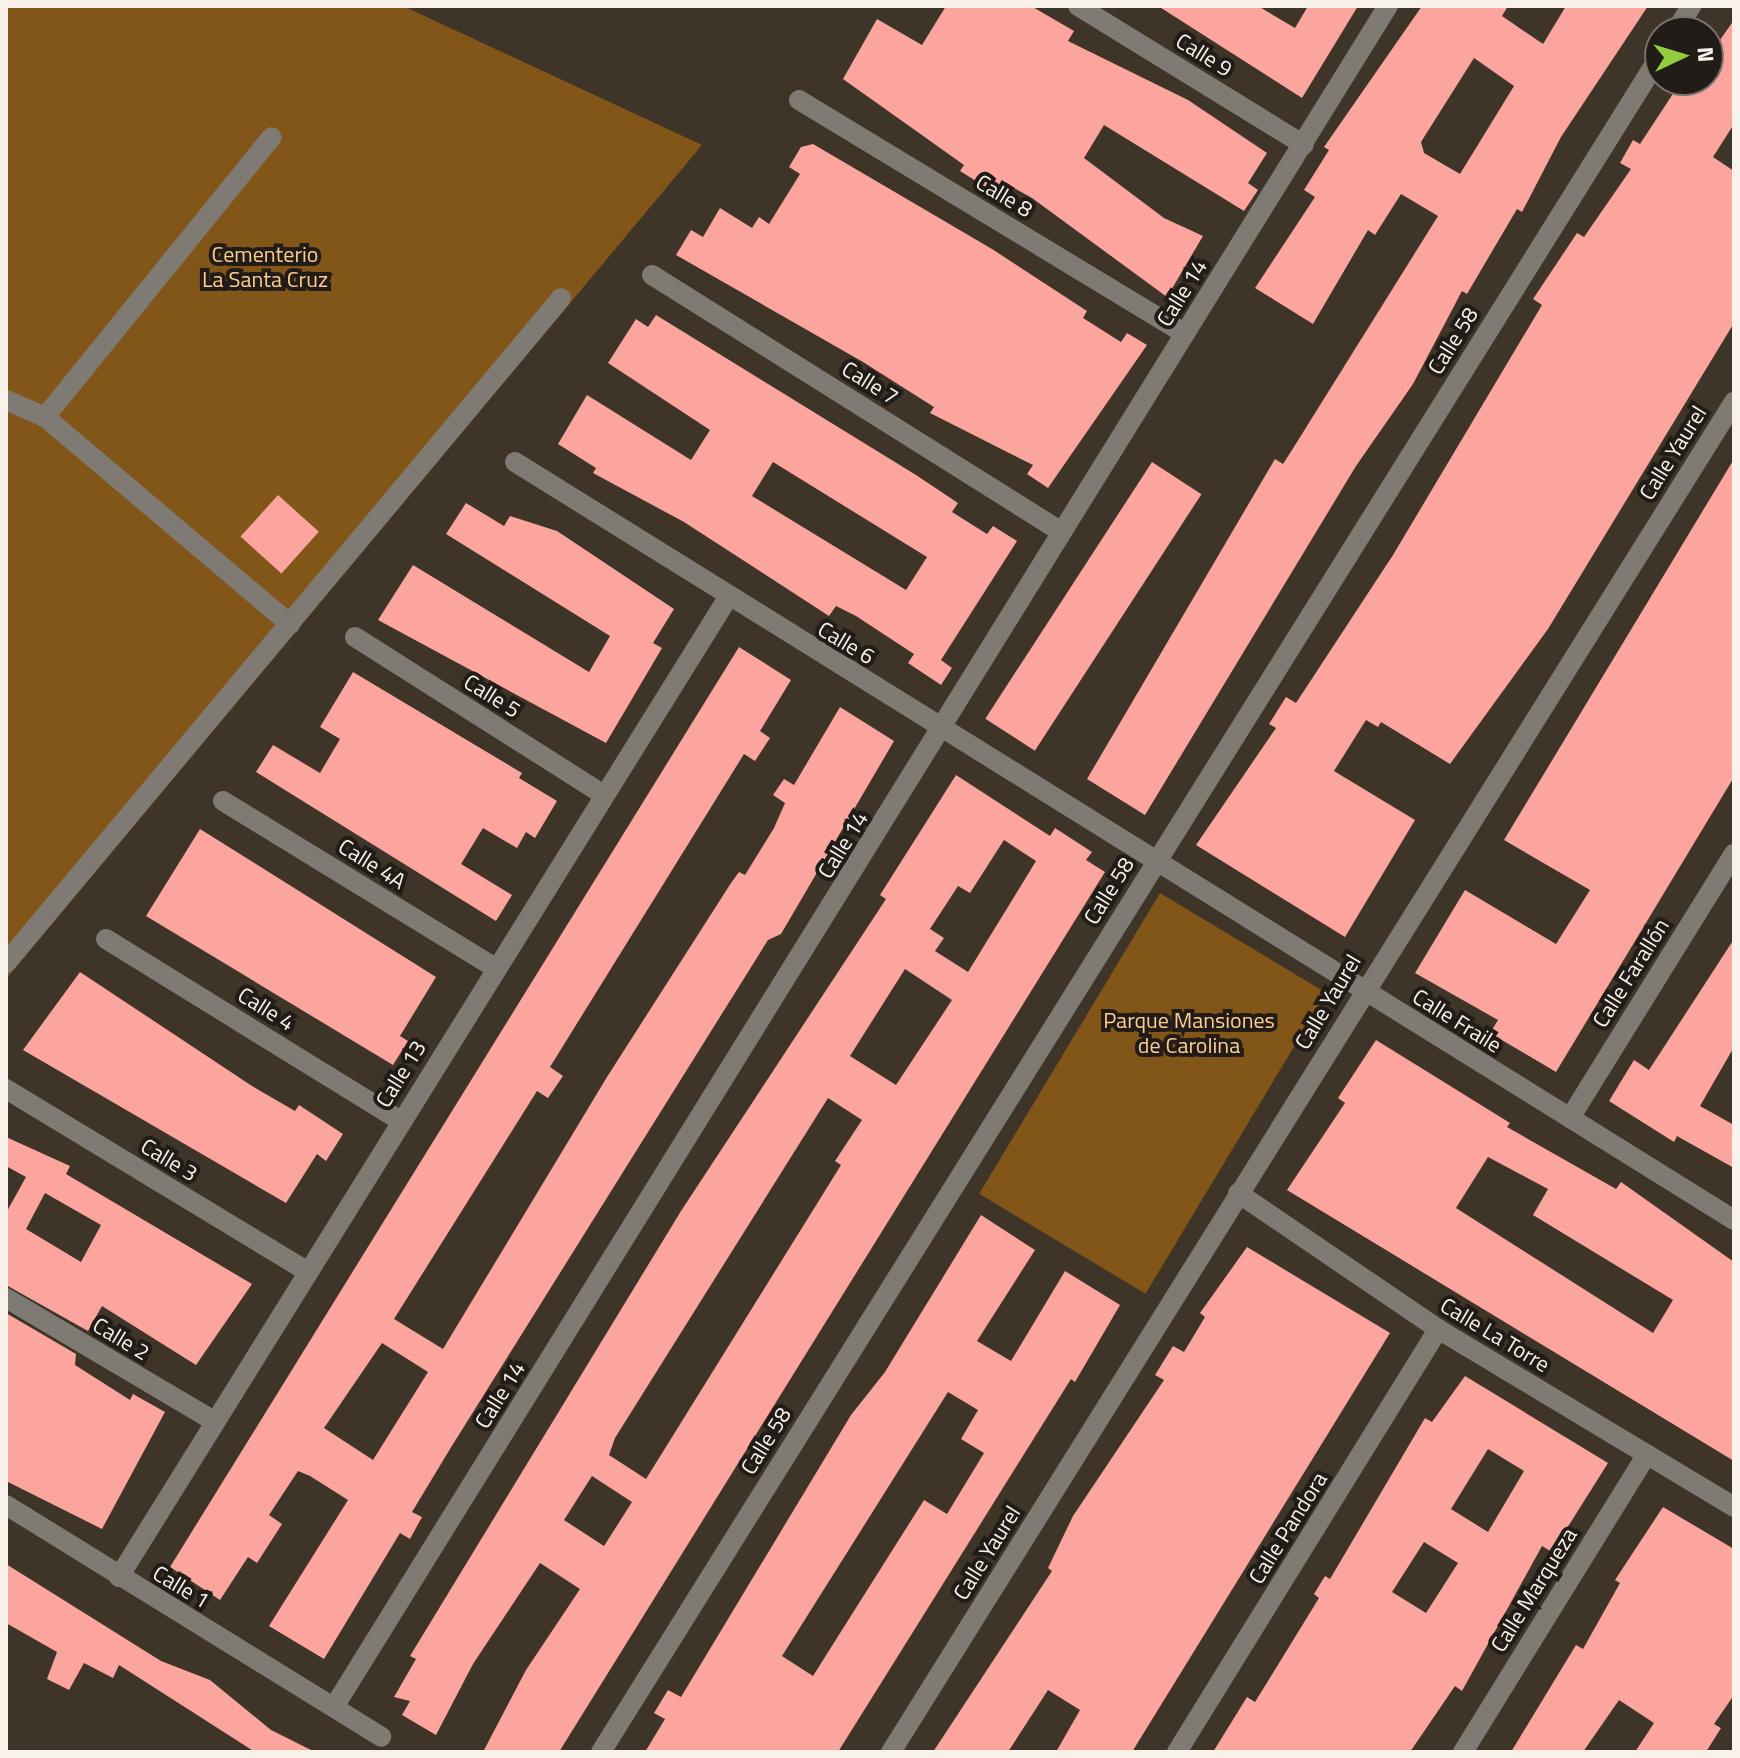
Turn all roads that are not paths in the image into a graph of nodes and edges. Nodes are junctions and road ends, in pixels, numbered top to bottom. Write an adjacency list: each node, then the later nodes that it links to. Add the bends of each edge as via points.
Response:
1 (1078, 6): 6 (street, Calle 9)
2 (1388, 6): 6 (street, Calle 14)
3 (1644, 82): 22 (street, Calle 58)
4 (799, 100): 9 (street, Calle 8)
5 (272, 137): 12 (street)
6 (1304, 145): 9 (street, Calle 14)
7 (652, 275): 14 (street, Calle 7)
8 (561, 298): 16 (street)
9 (1185, 334): 14 (street, Calle 14)
10 (6, 400): 12 (street)
11 (1734, 402): 26 (street, Calle Yaurel)
12 (45, 417): 16 (street)
13 (515, 462): 15 (street, Calle 6)
14 (1061, 532): 18 (street, Calle 14)
15 (727, 599): 18 (street, Calle 6); 19 (street, Calle 13)
16 (290, 624): 24 (street)
17 (355, 637): 19 (street, Calle 5)
18 (943, 731): 22 (street, Calle 6); 40 (street, Calle 14)
19 (604, 795): 25 (street, Calle 13)
20 (223, 801): 25 (street, Calle 4A)
21 (1734, 854): 28 (street, Calle Farallón)
22 (1156, 861): 26 (street, Calle Fraile); 42 (street, Calle 58)
23 (106, 939): 29 (street, Calle 4)
24 (6, 963)
25 (495, 968): 29 (street, Calle 13)
26 (1363, 991): 28 (street, Calle Fraile); 30 (street, Calle Yaurel)
27 (6, 1089): 32 (street, Calle 3)
28 (1570, 1118): 31 (street, Calle Fraile)
29 (401, 1121): 32 (street, Calle 13)
30 (1238, 1193): 34 (street, Calle La Torre); 43 (street, Calle Yaurel)
31 (1734, 1220)
32 (308, 1272): 35 (street, Calle 13)
33 (6, 1298): 35 (street, Calle 2)
34 (1438, 1329): 36 (street, Calle La Torre); 44 (street, Calle Pandora)
35 (212, 1420): 39 (street, Calle 13)
36 (1647, 1454): 38 (street, Calle La Torre); 45 (street, Calle Marqueza)
37 (6, 1505): 39 (street, Calle 1)
38 (1734, 1507)
39 (119, 1577): 40 (street, Calle 1)
40 (334, 1707): 41 (street, Calle 1)
41 (381, 1737)
42 (601, 1752)
43 (891, 1752)
44 (1177, 1752)
45 (1463, 1752)

